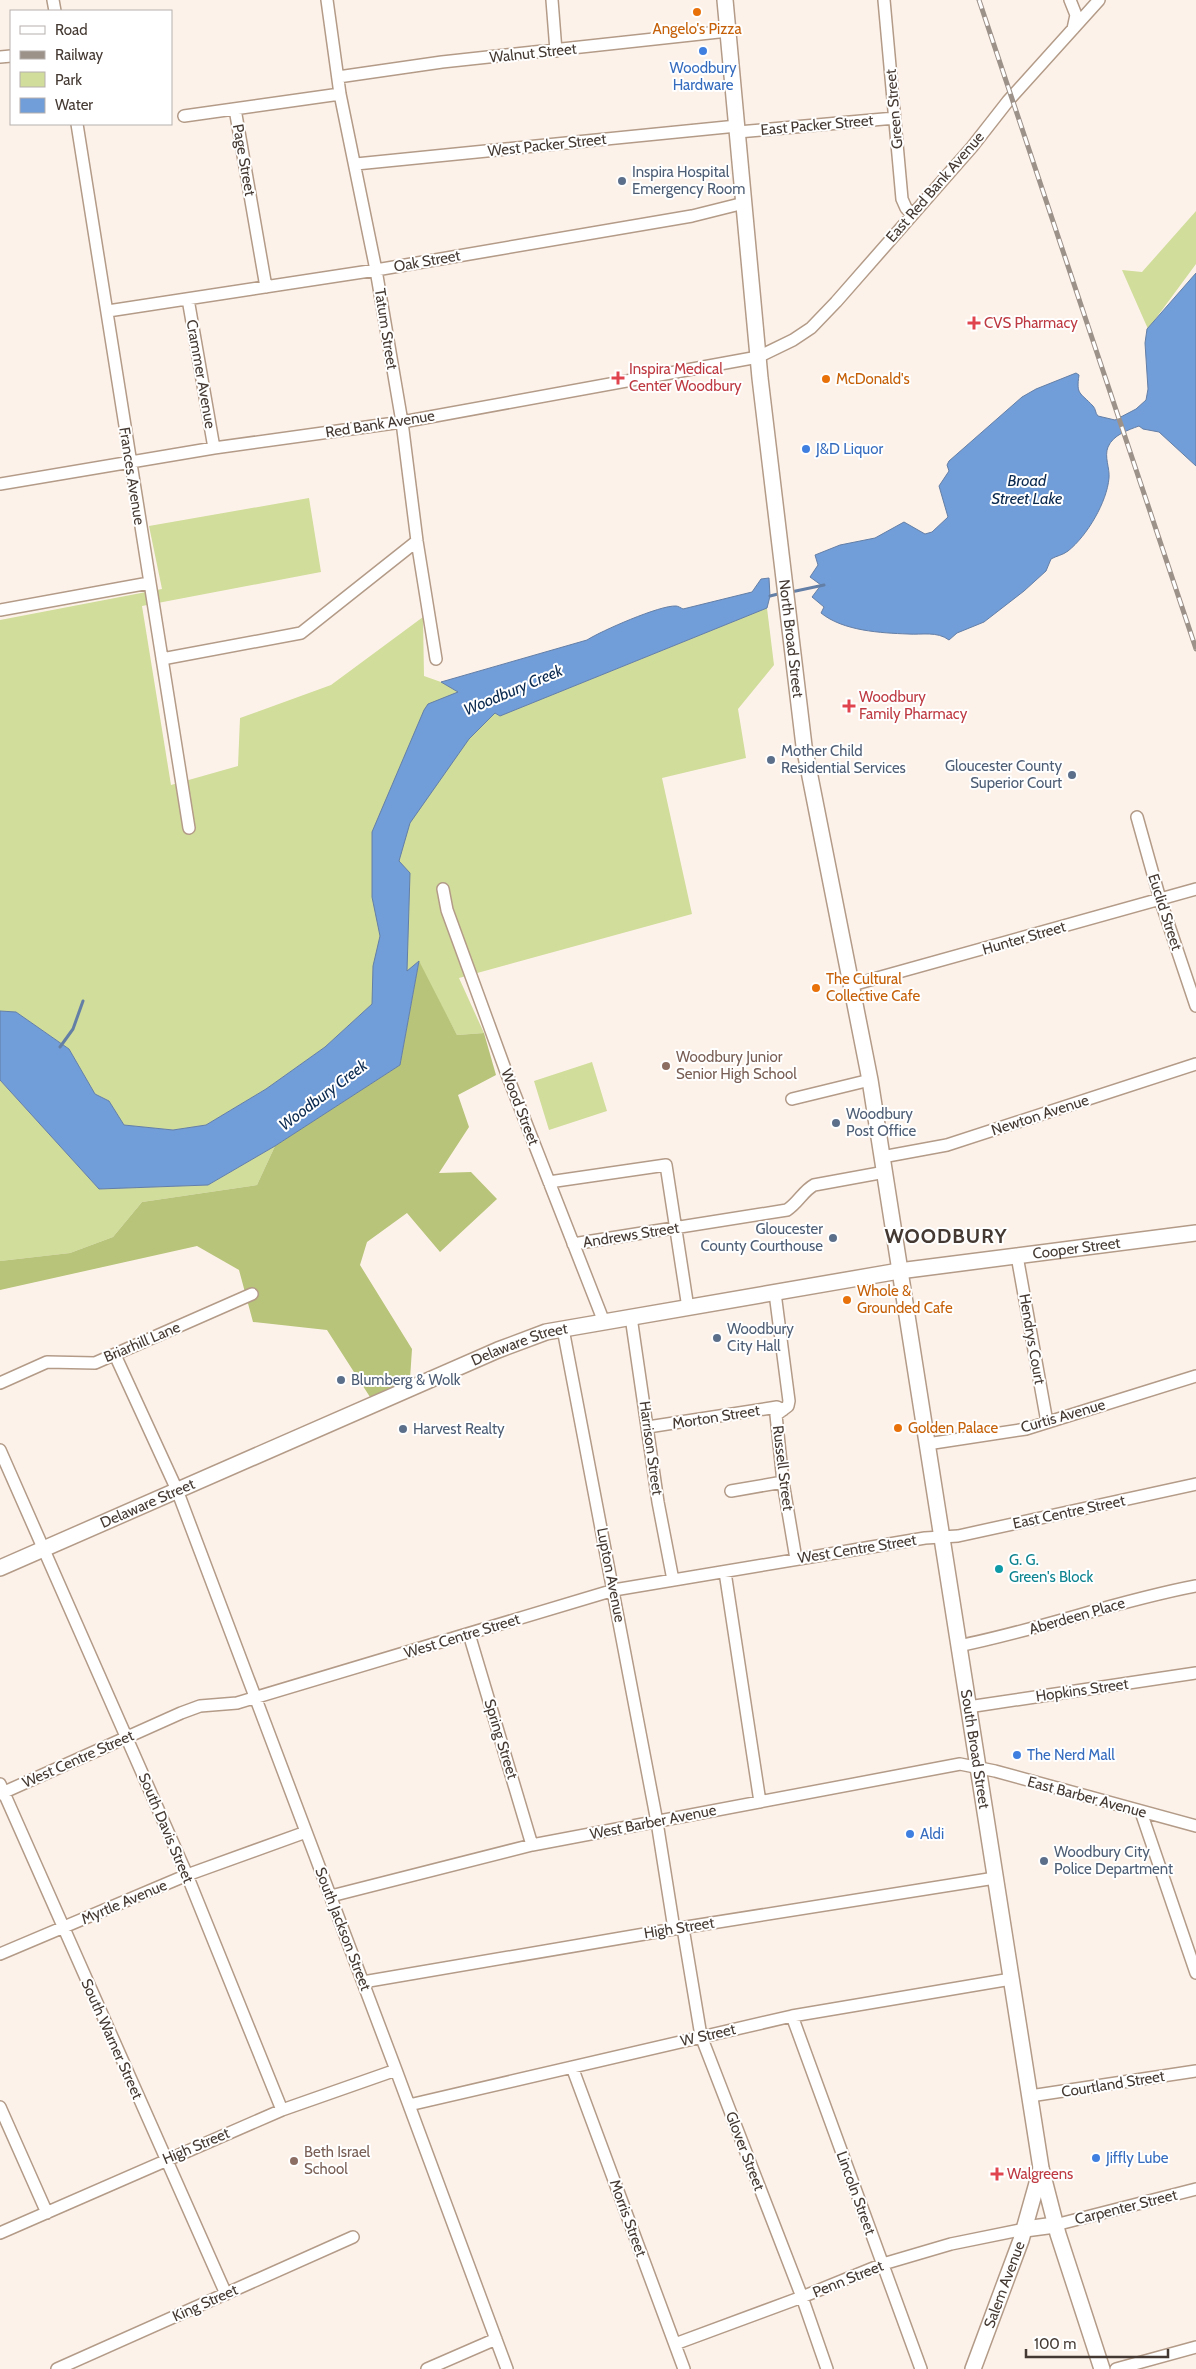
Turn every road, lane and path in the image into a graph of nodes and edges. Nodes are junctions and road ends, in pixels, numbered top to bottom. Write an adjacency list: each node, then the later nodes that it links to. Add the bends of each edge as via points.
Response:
1 (326, 0): 10 (street, Tatum Street)
2 (552, 0): 9 (street)
3 (725, 0): 8 (main road, North Broad Street)
4 (884, 0): 14 (street, Green Street)
5 (1070, 0): 7 (street, via 1076,15)
6 (1098, 0): 7 (street, East Red Bank Avenue)
7 (1073, 29): 19 (street, East Red Bank Avenue)
8 (728, 31): 9 (street, Walnut Street); 16 (main road, North Broad Street)
9 (556, 51): 10 (street, Walnut Street, via 442,62)
10 (338, 77): 11 (street, Tatum Street)
11 (340, 94): 12 (street, Page Street); 17 (street, Tatum Street)
12 (235, 109): 13 (street); 21 (street, Page Street)
13 (184, 116)
14 (895, 118): 16 (street, East Packer Street); 19 (street, Green Street, via 902,198)
15 (77, 125): 23 (street, Frances Avenue)
16 (738, 129): 17 (street, West Packer Street); 18 (main road, North Broad Street)
17 (356, 164): 20 (street, Tatum Street)
18 (744, 203): 20 (street, Oak Street, via 692,216); 24 (main road, North Broad Street)
19 (912, 214): 24 (street, East Red Bank Avenue, via 810,328 779,349)
20 (376, 270): 21 (street, Oak Street); 25 (street, Tatum Street)
21 (266, 287): 22 (street, Oak Street)
22 (188, 299): 23 (street, Oak Street); 26 (street, Crammer Avenue)
23 (108, 311): 27 (street, Frances Avenue)
24 (758, 357): 25 (street, Red Bank Avenue); 39 (main road, North Broad Street, via 808,773)
25 (402, 422): 26 (street, Red Bank Avenue); 29 (street, Tatum Street)
26 (214, 448): 27 (street, Red Bank Avenue)
27 (129, 463): 28 (street, Red Bank Avenue); 30 (street, Frances Avenue)
28 (0, 484)
29 (417, 541): 32 (street, via 301,633); 33 (street, Tatum Street)
30 (149, 583): 31 (street); 32 (street, Frances Avenue)
31 (0, 610)
32 (162, 659): 35 (street, Frances Avenue)
33 (436, 659)
34 (1137, 817): 38 (street, Euclid Street)
35 (189, 828)
36 (1196, 889): 38 (street, Hunter Street)
37 (443, 890): 46 (street, Wood Street, via 450,917)
38 (1160, 899): 39 (street, Hunter Street); 40 (street, Euclid Street)
39 (852, 985): 42 (main road, North Broad Street)
40 (1196, 1006)
41 (1196, 1064): 44 (street, Newton Avenue, via 947,1145)
42 (870, 1080): 43 (street); 44 (main road, North Broad Street)
43 (792, 1099)
44 (882, 1157): 45 (main road, North Broad Street)
45 (885, 1172): 47 (street, Andrews Street, via 814,1185 787,1210); 51 (main road, North Broad Street)
46 (549, 1182): 47 (street, via 666,1165); 49 (street, Wood Street)
47 (676, 1228): 49 (street, Andrews Street); 54 (street)
48 (1196, 1233): 50 (main road, Cooper Street)
49 (573, 1244): 56 (street, Wood Street)
50 (1017, 1256): 51 (main road, Cooper Street); 62 (street, Hendrys Court)
51 (899, 1271): 52 (main road, Delaware Street); 64 (main road, South Broad Street)
52 (775, 1293): 54 (main road, Delaware Street); 61 (street, Russell Street, via 789,1401)
53 (252, 1294): 58 (street, Briarhill Lane)
54 (688, 1308): 55 (main road, Delaware Street)
55 (631, 1317): 56 (main road, Delaware Street); 63 (street, Harrison Street)
56 (604, 1322): 57 (main road, Delaware Street)
57 (563, 1329): 68 (main road, Delaware Street, via 521,1340); 77 (street, Lupton Avenue)
58 (115, 1355): 60 (street, Briarhill Lane, via 95,1363 47,1362); 68 (street, South Jackson Street)
59 (1196, 1376): 62 (street, Curtis Avenue)
60 (0, 1383)
61 (783, 1410): 63 (street, Morton Street, via 777,1407); 66 (street, Russell Street, via 776,1416)
62 (1047, 1422): 64 (street, Curtis Avenue, via 1026,1429)
63 (648, 1427): 75 (street, Harrison Street)
64 (926, 1444): 70 (main road, South Broad Street)
65 (0, 1450): 71 (street, South Davis Street)
66 (783, 1482): 69 (street); 72 (street, Russell Street)
67 (1196, 1484): 70 (street, East Centre Street)
68 (177, 1490): 71 (main road, Delaware Street); 81 (street, South Jackson Street)
69 (731, 1491)
70 (941, 1537): 72 (street, West Centre Street); 79 (main road, South Broad Street)
71 (44, 1549): 73 (main road, Delaware Street); 83 (street, South Davis Street)
72 (796, 1559): 74 (street, West Centre Street)
73 (0, 1568)
74 (725, 1572): 75 (street, West Centre Street); 86 (street)
75 (673, 1580): 77 (street, West Centre Street)
76 (1196, 1586): 79 (street, Aberdeen Place)
77 (614, 1590): 78 (street, West Centre Street); 88 (street, Lupton Avenue)
78 (469, 1634): 81 (street, West Centre Street); 91 (street, Spring Street)
79 (958, 1646): 82 (main road, South Broad Street)
80 (1196, 1673): 82 (street, Hopkins Street)
81 (256, 1698): 83 (street, West Centre Street, via 200,1706); 90 (street, South Jackson Street)
82 (968, 1707): 84 (main road, South Broad Street)
83 (127, 1738): 85 (street, West Centre Street); 92 (street, South Davis Street)
84 (978, 1768): 86 (street, West Barber Avenue, via 960,1764); 87 (street, East Barber Avenue); 93 (main road, South Broad Street)
85 (1, 1790): 95 (street, South Warner Street)
86 (760, 1802): 88 (street, West Barber Avenue)
87 (1141, 1812): 89 (street, East Barber Avenue); 98 (street)
88 (657, 1822): 91 (street, West Barber Avenue); 96 (street, Glover Street)
89 (1196, 1826)
90 (306, 1832): 92 (street, Myrtle Avenue); 94 (street, South Jackson Street)
91 (532, 1845): 94 (street, West Barber Avenue)
92 (187, 1875): 95 (street, Myrtle Avenue); 109 (street, South Davis Street)
93 (995, 1878): 96 (street, High Street); 99 (main road, South Broad Street)
94 (331, 1896): 100 (street, South Jackson Street)
95 (63, 1927): 97 (street, Myrtle Avenue); 110 (street, South Warner Street)
96 (678, 1928): 100 (street, High Street); 102 (street, Glover Street)
97 (0, 1954)
98 (1196, 1973)
99 (1011, 1980): 101 (street, W Street); 106 (main road, South Broad Street)
100 (363, 1982): 104 (street, South Jackson Street)
101 (792, 2016): 102 (street, W Street); 118 (street, Lincoln Street)
102 (701, 2036): 103 (street, W Street); 120 (street, Glover Street)
103 (572, 2067): 107 (street, W Street); 122 (street, Morris Street)
104 (396, 2070): 107 (street, South Jackson Street); 109 (street, High Street)
105 (1196, 2071): 106 (street, Courtland Street)
106 (1030, 2096): 111 (main road, South Broad Street)
107 (409, 2106): 121 (street, South Jackson Street)
108 (0, 2107): 113 (street)
109 (282, 2110): 110 (street, High Street)
110 (165, 2159): 113 (street, High Street); 119 (street, South Warner Street)
111 (1041, 2168): 114 (main road, South Broad Street); 115 (main road)
112 (1196, 2189): 114 (street, Carpenter Street)
113 (46, 2213): 116 (street, High Street)
114 (1055, 2225): 115 (main road, Salem Avenue); 131 (main road, South Broad Street)
115 (1025, 2229): 118 (street, Penn Street, via 951,2244); 130 (main road, Salem Avenue)
116 (0, 2233)
117 (353, 2237): 119 (street, King Street)
118 (883, 2264): 120 (street, Penn Street); 129 (street, Lincoln Street)
119 (226, 2294): 124 (street, King Street)
120 (802, 2297): 122 (street, Penn Street); 128 (street, Glover Street)
121 (496, 2338): 125 (street); 126 (street, South Jackson Street)
122 (675, 2344): 127 (street, Morris Street)
123 (1196, 2346): 132 (street)
124 (57, 2369)
125 (427, 2369)
126 (507, 2369)
127 (684, 2369)
128 (827, 2369)
129 (921, 2369)
130 (974, 2369)
131 (1102, 2369)
132 (1116, 2369)

